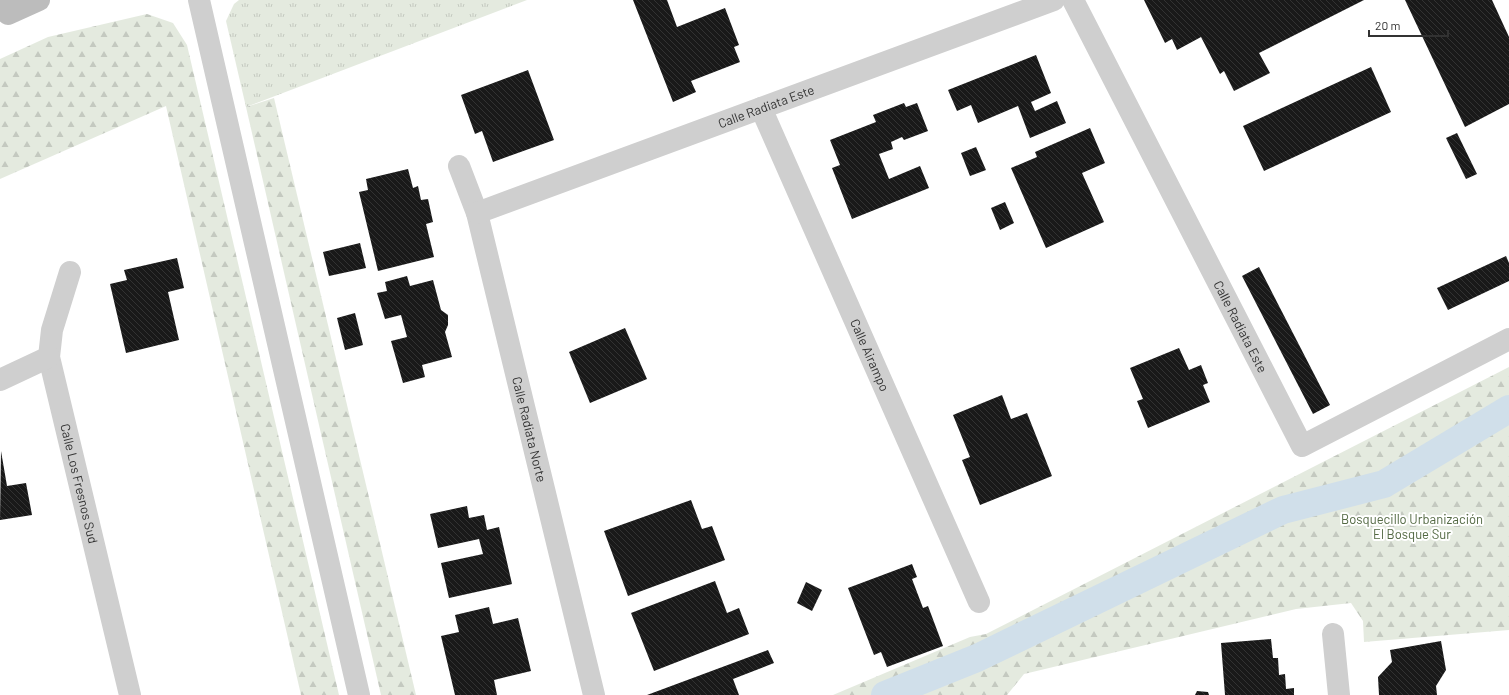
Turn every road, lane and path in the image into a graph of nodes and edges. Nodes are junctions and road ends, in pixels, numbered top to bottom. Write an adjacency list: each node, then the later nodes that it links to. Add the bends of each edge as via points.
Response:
1 (39, 0): 5 (main road)
2 (199, 0): 16 (street)
3 (1054, 0): 6 (street, Calle Radiata Este)
4 (1073, 0): 10 (street, Calle Radiata Este, via 1302,446)
5 (3, 11)
6 (761, 108): 8 (street, Calle Radiata Este); 13 (street, Calle Airampo)
7 (459, 166): 8 (street, Calle Radiata Norte)
8 (477, 213): 17 (street, Calle Radiata Norte)
9 (70, 272): 11 (street, Calle Los Fresnos Sud, via 52,330)
10 (1509, 339)
11 (49, 357): 12 (street); 15 (street, Calle Los Fresnos Sud)
12 (0, 380)
13 (979, 602)
14 (1333, 634): 18 (street)
15 (130, 695)
16 (359, 695)
17 (594, 695)
18 (1339, 695)

